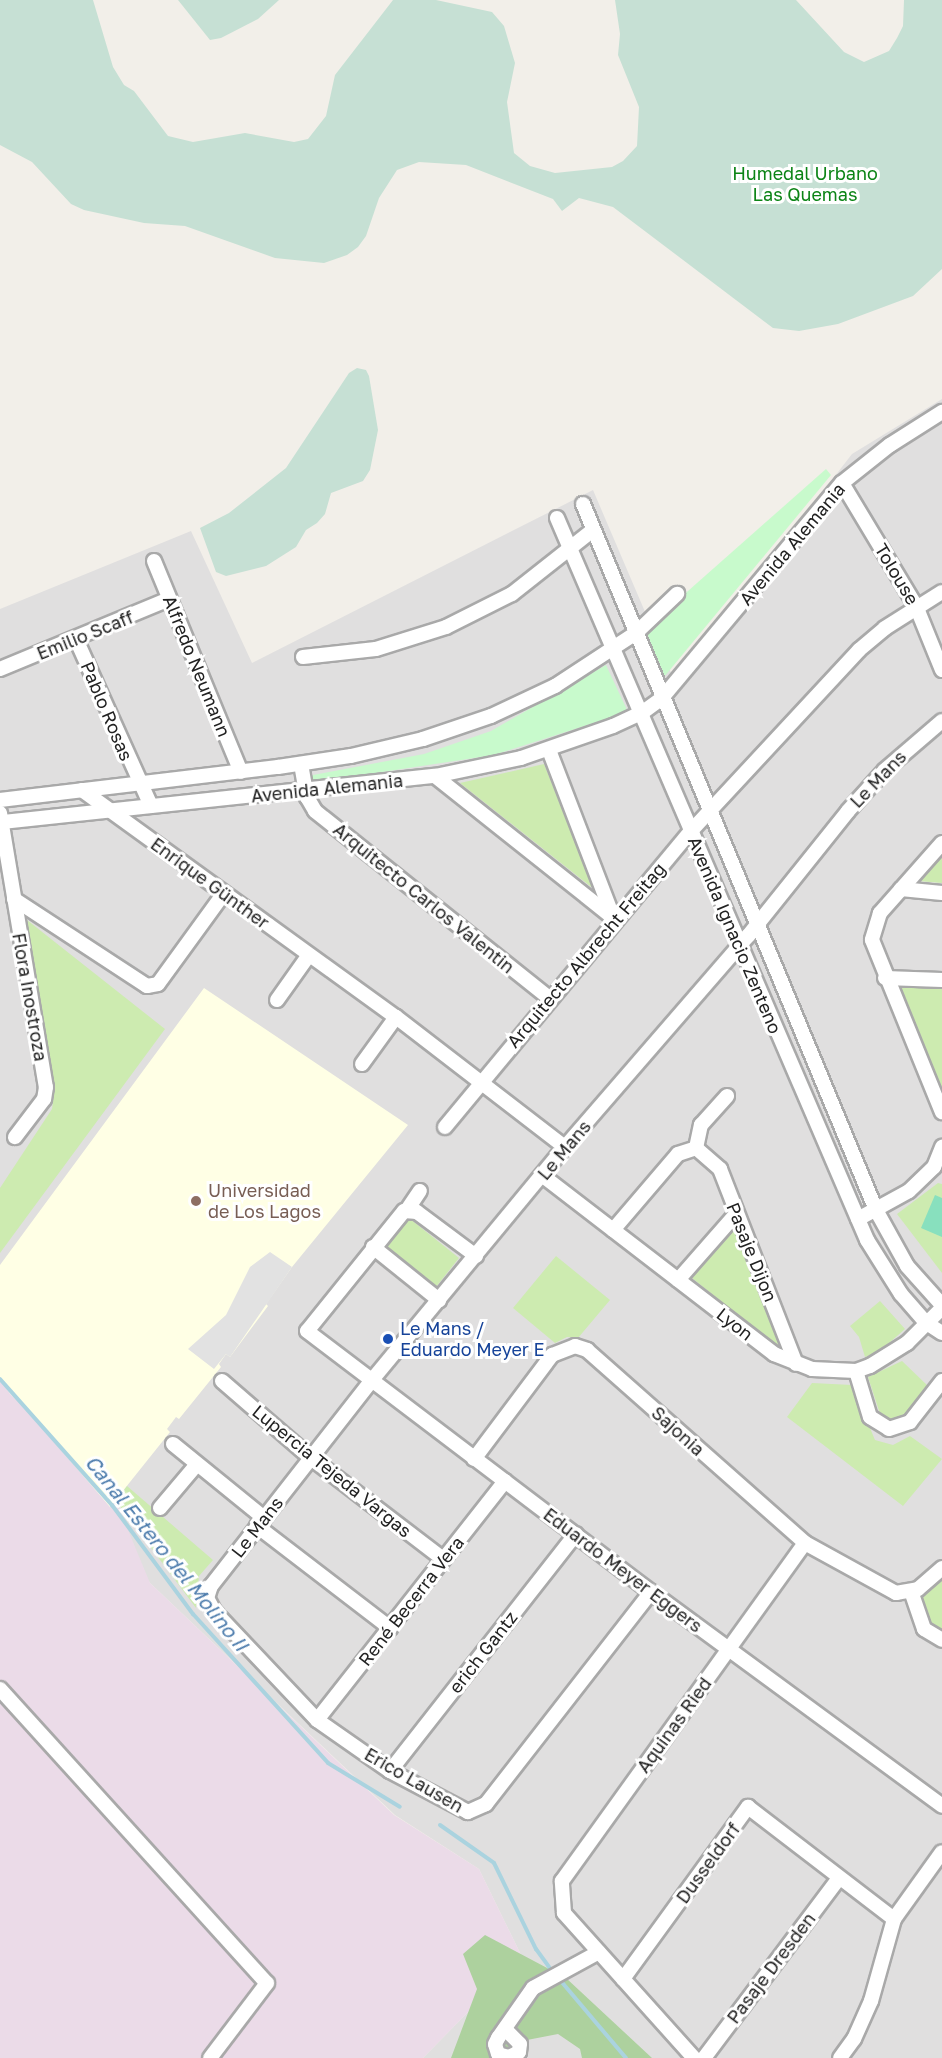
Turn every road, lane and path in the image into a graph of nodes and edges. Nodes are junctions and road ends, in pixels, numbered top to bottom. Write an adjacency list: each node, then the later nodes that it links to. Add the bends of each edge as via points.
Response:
1 (942, 412): 2 (street, Avenida Alemania, via 890,444)
2 (842, 483): 11 (street, Tolouse); 18 (street, Avenida Alemania)
3 (583, 504): 5 (street, Avenida Ignacio Zenteno)
4 (557, 518): 6 (street, Avenida Ignacio Zenteno)
5 (593, 530): 6 (street); 12 (street, Avenida Ignacio Zenteno)
6 (569, 548): 14 (street, Avenida Ignacio Zenteno); 15 (street, via 512,594 446,627 376,649)
7 (154, 561): 10 (street, Alfredo Neumann)
8 (942, 592): 11 (street, Arquitecto Albrecht Freitag)
9 (677, 594): 12 (street)
10 (169, 599): 13 (street, Emilio Scaff); 23 (street, Alfredo Neumann)
11 (916, 606): 17 (street, Tolouse); 33 (street, Arquitecto Albrecht Freitag, via 859,650)
12 (636, 633): 14 (street, Avenida Alemania); 18 (street, Avenida Ignacio Zenteno)
13 (76, 639): 16 (street, Emilio Scaff); 25 (street, Pablo Rosas)
14 (614, 649): 19 (street, Avenida Ignacio Zenteno); 22 (street, Avenida Alemania, via 555,686 459,728 387,749)
15 (303, 657)
16 (0, 669)
17 (942, 670)
18 (662, 698): 19 (street, Avenida Alemania); 33 (street, Avenida Ignacio Zenteno)
19 (644, 712): 21 (street, Avenida Alemania); 35 (street, Avenida Ignacio Zenteno)
20 (942, 721): 42 (street, Le Mans, via 885,770)
21 (549, 750): 24 (street, Avenida Alemania); 41 (street)
22 (301, 764): 23 (street, Avenida Alemania); 28 (street)
23 (241, 772): 25 (street, Avenida Alemania)
24 (435, 776): 28 (street, Avenida Alemania); 41 (street)
25 (138, 783): 26 (street, Avenida Alemania); 30 (street, Pablo Rosas); 31 (street, Pablo Rosas)
26 (118, 785): 27 (street, Avenida Alemania); 32 (street)
27 (82, 789): 29 (street, Avenida Alemania); 32 (street, Enrique Günther)
28 (306, 792): 30 (street, Avenida Alemania); 47 (street, Arquitecto Carlos Valentin, via 315,811)
29 (0, 800)
30 (151, 806): 31 (street, Avenida Alemania)
31 (129, 808): 32 (street, Avenida Alemania)
32 (111, 810): 34 (street, Avenida Alemania); 38 (street, Enrique Günther)
33 (710, 811): 35 (street, Arquitecto Albrecht Freitag); 42 (street, Avenida Ignacio Zenteno)
34 (1, 817): 40 (street, Flora Inostroza)
35 (691, 831): 41 (street, Arquitecto Albrecht Freitag); 43 (street, Avenida Ignacio Zenteno)
36 (942, 843): 37 (street)
37 (901, 889): 39 (street); 45 (street, via 880,913 872,931 873,949)
38 (224, 893): 40 (street, via 158,984 147,986); 44 (street, Enrique Günther)
39 (942, 893)
40 (14, 899): 55 (street, Flora Inostroza, via 46,1093)
41 (615, 920): 47 (street, Arquitecto Albrecht Freitag)
42 (755, 926): 43 (street, Le Mans); 63 (street, Avenida Ignacio Zenteno)
43 (739, 946): 56 (street, Le Mans); 65 (street, Avenida Ignacio Zenteno)
44 (309, 956): 48 (street); 49 (street, Enrique Günther)
45 (885, 978): 46 (street); 53 (street)
46 (942, 980)
47 (549, 998): 51 (street, Arquitecto Albrecht Freitag)
48 (277, 1000)
49 (396, 1017): 50 (street); 51 (street, Enrique Günther)
50 (362, 1064)
51 (482, 1082): 54 (street, Arquitecto Albrecht Freitag); 56 (street, Enrique Günther)
52 (727, 1096): 58 (street, via 701,1125)
53 (942, 1112)
54 (444, 1127)
55 (15, 1137)
56 (565, 1147): 60 (street, Le Mans)
57 (942, 1147): 59 (street)
58 (696, 1148): 64 (street, Pasaje Dijon, via 720,1169); 66 (street, via 678,1154)
59 (938, 1168): 63 (street)
60 (543, 1176): 66 (street, Lyon); 68 (street, Le Mans)
61 (420, 1191): 62 (street)
62 (407, 1210): 67 (street); 68 (street, via 417,1212)
63 (876, 1210): 65 (street); 71 (street, Avenida Ignacio Zenteno, via 908,1266)
64 (736, 1214): 69 (street); 74 (street, Pasaje Dijon)
65 (858, 1219): 72 (street, Avenida Ignacio Zenteno, via 890,1279)
66 (613, 1230): 69 (street, Lyon)
67 (373, 1247): 70 (street); 76 (street, Eduardo Meyer Eggers, via 307,1331)
68 (476, 1256): 70 (street, Le Mans)
69 (678, 1280): 74 (street, Lyon, via 774,1354)
70 (439, 1300): 76 (street, Le Mans)
71 (942, 1306): 72 (street, Lyon)
72 (925, 1322): 73 (street, Avenida Ignacio Zenteno); 75 (street, Lyon, via 896,1351)
73 (942, 1333)
74 (796, 1364): 75 (street, Lyon, via 812,1369)
75 (856, 1371): 78 (street, via 870,1417 889,1429 910,1422)
76 (372, 1380): 80 (street, Le Mans); 81 (street, Eduardo Meyer Eggers)
77 (222, 1381): 80 (street, Lupercia Tejeda Vargas)
78 (942, 1381)
79 (173, 1444): 82 (street)
80 (311, 1458): 85 (street, Le Mans); 88 (street, Lupercia Tejeda Vargas)
81 (474, 1459): 83 (street, Eduardo Meyer Eggers); 87 (street, Sajonia, via 552,1355 575,1346 587,1350)
82 (196, 1464): 84 (street); 85 (street)
83 (505, 1481): 86 (street, Eduardo Meyer Eggers); 88 (street, René Becerra Vera)
84 (160, 1508)
85 (261, 1522): 92 (street, Le Mans, via 211,1586); 93 (street)
86 (576, 1534): 91 (street, Eduardo Meyer Eggers); 98 (street, erich Gantz)
87 (805, 1543): 90 (street, Sajonia, via 881,1588); 95 (street, Aquinas Ried)
88 (443, 1559): 93 (street, René Becerra Vera)
89 (942, 1568): 90 (street)
90 (911, 1591): 94 (street, via 924,1629)
91 (651, 1592): 95 (street, Eduardo Meyer Eggers); 98 (street, Erico Lausen, via 482,1808 463,1812)
92 (207, 1598): 97 (street, Erico Lausen, via 214,1611)
93 (390, 1628): 97 (street, René Becerra Vera)
94 (942, 1640)
95 (729, 1650): 99 (street, Eduardo Meyer Eggers); 103 (street, Aquinas Ried, via 566,1871 560,1892 564,1913)
96 (0, 1689): 106 (street, via 267,1983)
97 (317, 1720): 98 (street, Erico Lausen)
98 (390, 1771)
99 (942, 1806)
100 (942, 1852): 102 (street)
101 (839, 1878): 102 (street, Dusseldorf); 104 (street, Dusseldorf, via 748,1807); 108 (street, Pasaje Dresden)
102 (894, 1919): 109 (street, via 871,2001 855,2039)
103 (598, 1952): 104 (street); 105 (street, via 536,1985)
104 (623, 1979): 107 (street)
105 (504, 2032)
106 (210, 2058)
107 (694, 2058)
108 (704, 2058)
109 (840, 2058)

